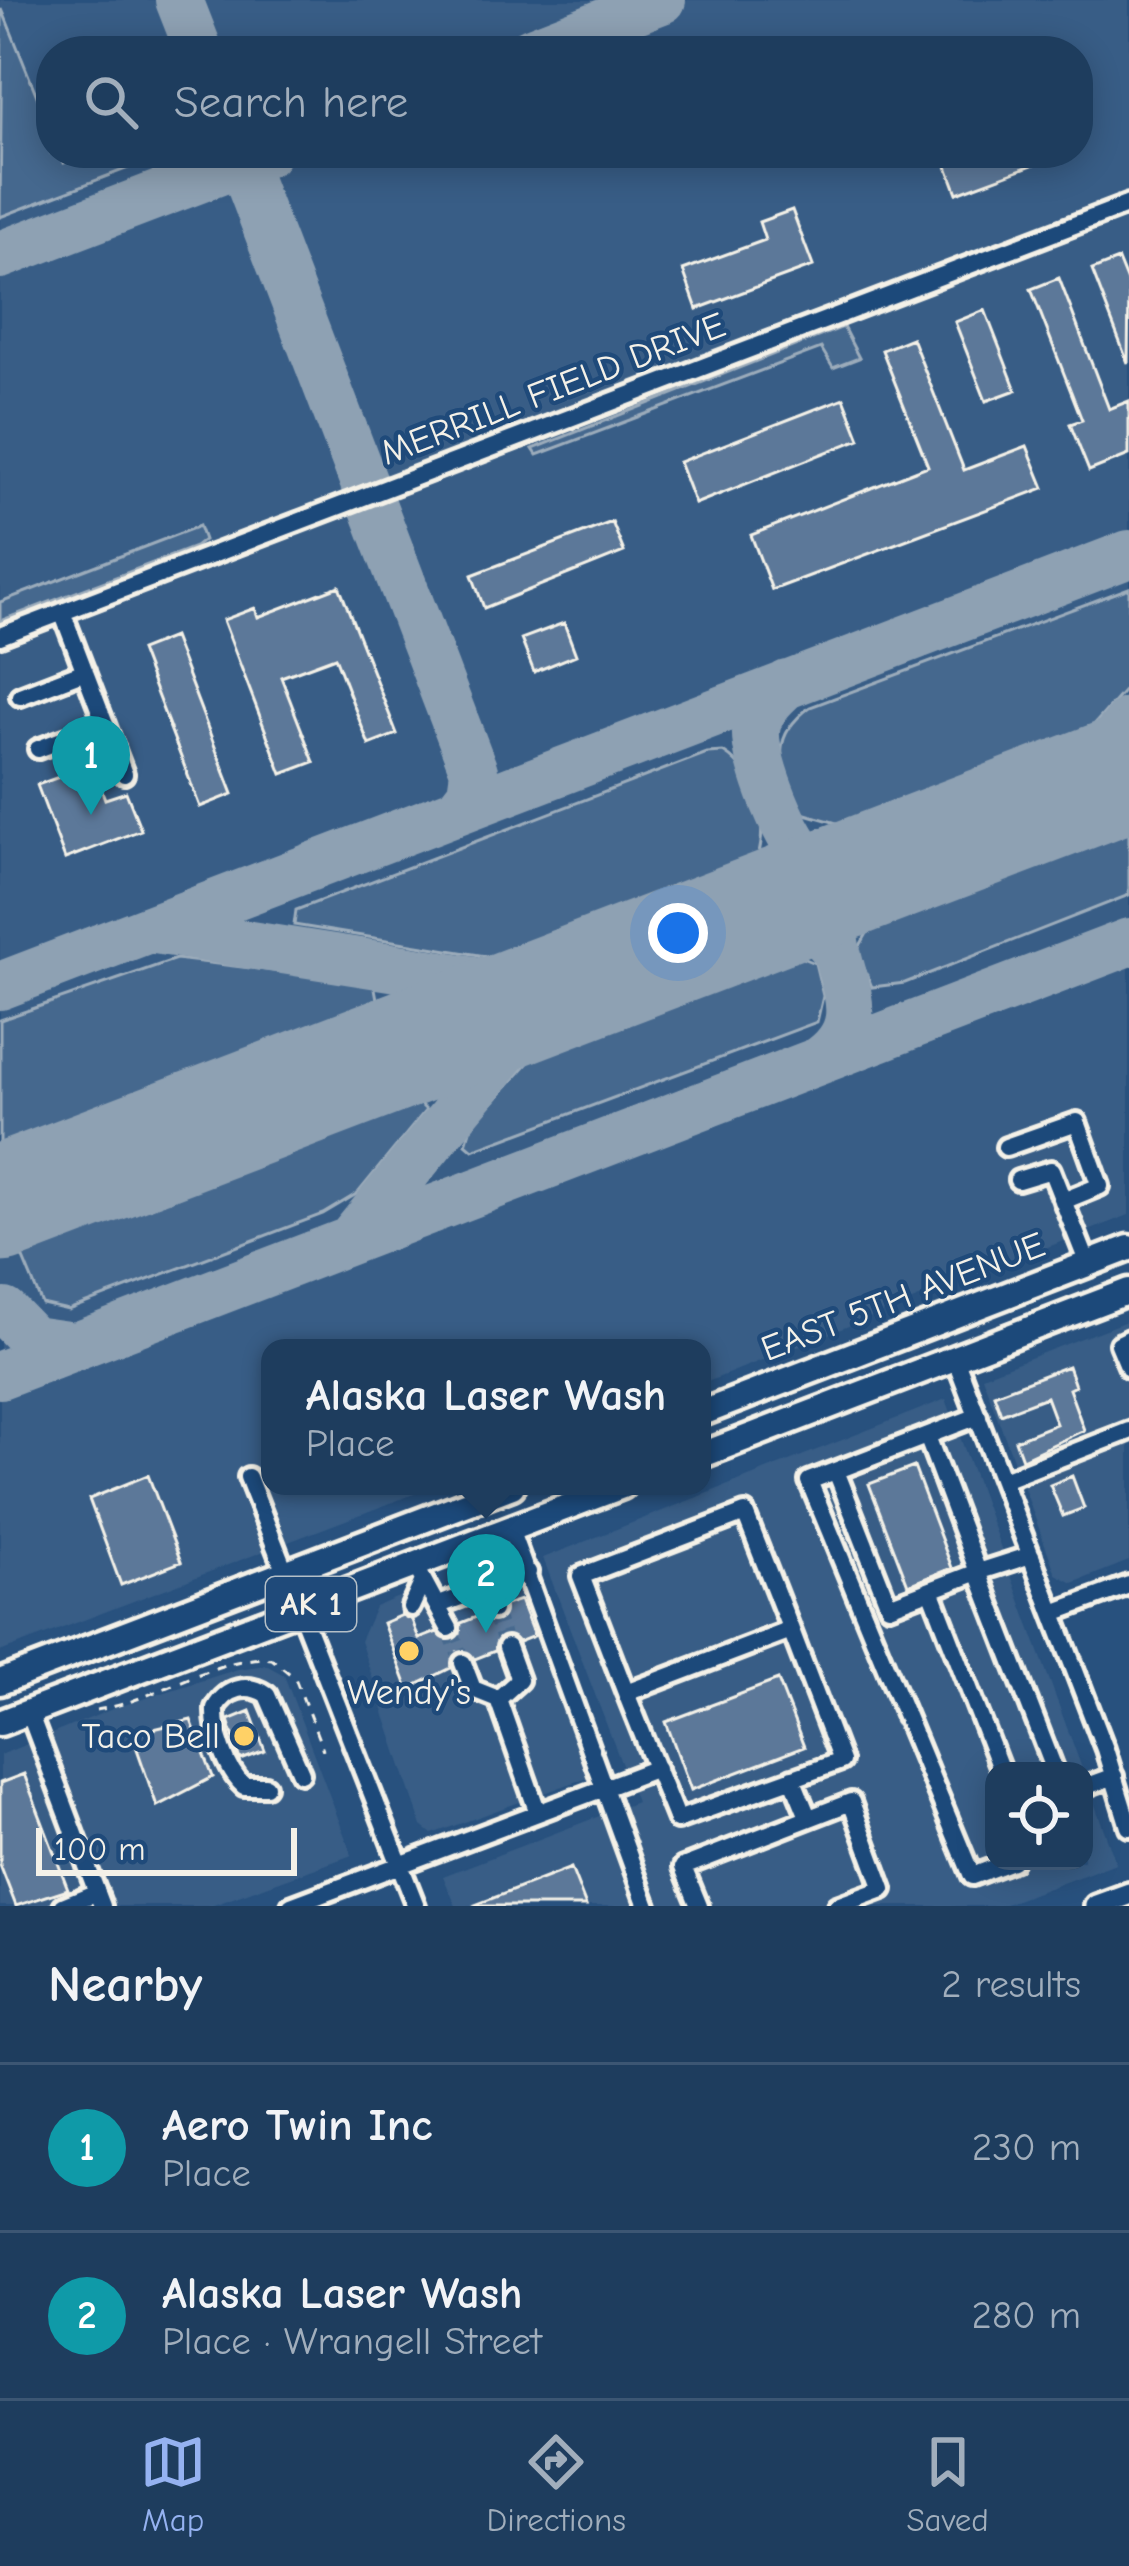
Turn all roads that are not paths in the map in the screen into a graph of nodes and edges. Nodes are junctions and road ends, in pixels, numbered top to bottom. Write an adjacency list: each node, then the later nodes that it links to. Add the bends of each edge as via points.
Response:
1 (1129, 204): 2 (street, MERRILL FIELD DRIVE)
2 (62, 612): 3 (street, MERRILL FIELD DRIVE); 4 (street)
3 (0, 636)
4 (85, 671): 5 (street); 6 (street)
5 (20, 696)
6 (105, 724): 7 (street); 8 (street)
7 (38, 749)
8 (124, 774)
9 (1006, 1147): 11 (street, via 1077,1123 1100,1186)
10 (1018, 1180): 11 (street, via 1051,1170)
11 (1063, 1201): 13 (street)
12 (1129, 1248): 13 (highway, EAST 5TH AVENUE)
13 (1088, 1264): 18 (highway, EAST 5TH AVENUE)
14 (1129, 1291): 16 (highway, EAST 5TH AVENUE)
15 (1129, 1340): 17 (street, via 1119,1344)
16 (955, 1358): 19 (street); 22 (highway, EAST 5TH AVENUE)
17 (1129, 1368)
18 (711, 1410)
19 (978, 1416): 21 (street); 25 (street)
20 (1129, 1431): 25 (street)
21 (927, 1436): 23 (street); 31 (street)
22 (711, 1452)
23 (836, 1471): 38 (street); 43 (street, via 809,1481)
24 (248, 1477): 32 (street)
25 (1003, 1480): 29 (street)
26 (489, 1495): 32 (highway, AK 1)
27 (599, 1495): 28 (highway, AK 1)
28 (510, 1529): 30 (street); 33 (highway, AK 1)
29 (1031, 1555): 31 (street); 42 (street)
30 (527, 1572): 35 (street); 61 (street)
31 (978, 1572): 36 (street); 54 (street)
32 (286, 1573): 40 (street); 48 (highway, AK 1)
33 (418, 1574): 37 (street); 39 (street); 40 (highway, AK 1)
34 (1129, 1585): 42 (street)
35 (484, 1588): 37 (street); 41 (street)
36 (931, 1590): 38 (street); 53 (street)
37 (439, 1605): 44 (street)
38 (890, 1606): 43 (street)
39 (411, 1607)
40 (300, 1608): 51 (highway, AK 1); 65 (street)
41 (493, 1610)
42 (1053, 1613): 57 (street)
43 (865, 1616): 66 (street, via 971,1876)
44 (449, 1628)
45 (790, 1630): 49 (street); 49 (street, via 745,1513 581,1576); 58 (street, via 841,1761)
46 (507, 1646): 50 (street, via 519,1680)
47 (463, 1664): 50 (street, via 473,1690)
48 (0, 1682)
49 (626, 1693): 55 (street)
50 (498, 1699): 62 (street)
51 (29, 1712): 52 (highway, AK 1); 68 (street)
52 (0, 1723)
53 (998, 1762)
54 (1052, 1762)
55 (657, 1768): 58 (street, via 676,1820); 61 (street)
56 (301, 1773): 60 (street, via 267,1695 232,1690 214,1708 214,1723 236,1779)
57 (1114, 1777): 59 (street); 64 (street)
58 (792, 1778): 63 (street)
59 (1093, 1784)
60 (266, 1786)
61 (604, 1788): 62 (street); 72 (street)
62 (538, 1813): 65 (street)
63 (808, 1817): 73 (street, via 683,1867); 74 (street, via 851,1802 883,1889)
64 (1129, 1827)
65 (400, 1865): 70 (street); 71 (street)
66 (987, 1870)
67 (1129, 1894): 75 (main road)
68 (100, 1899): 69 (street)
69 (64, 1906)
70 (291, 1906)
71 (416, 1906)
72 (647, 1906)
73 (699, 1906)
74 (836, 1906)
75 (1096, 1906)

